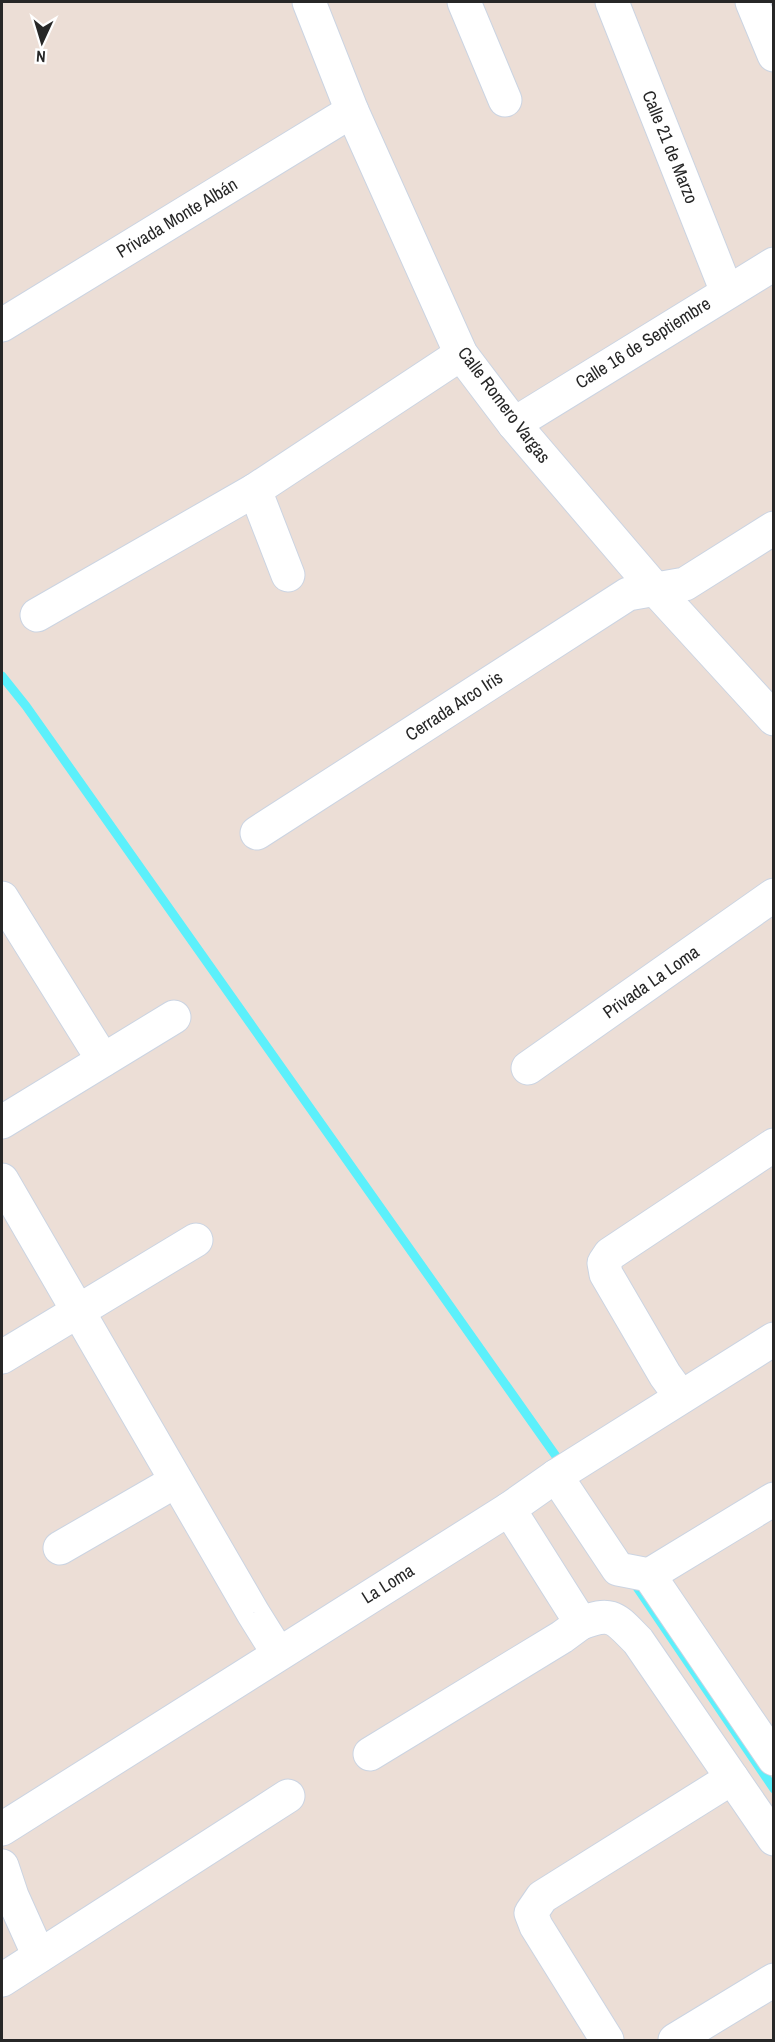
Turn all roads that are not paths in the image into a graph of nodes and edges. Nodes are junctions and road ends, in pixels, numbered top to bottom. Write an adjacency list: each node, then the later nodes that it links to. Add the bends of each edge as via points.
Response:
1 (309, 2): 7 (street, Calle Romero Vargas)
2 (464, 2): 6 (street)
3 (612, 2): 9 (street, Calle 21 de Marzo)
4 (752, 2): 5 (street)
5 (774, 55)
6 (505, 100)
7 (352, 111): 10 (street, Privada Monte Albán); 11 (street, Calle Romero Vargas)
8 (774, 264): 9 (street, Calle 16 de Septiembre)
9 (727, 292): 12 (street, Calle 16 de Septiembre)
10 (2, 325)
11 (461, 354): 12 (street, Calle Romero Vargas); 13 (street)
12 (514, 424): 16 (street, Calle Romero Vargas)
13 (255, 490): 15 (street); 17 (street)
14 (774, 528): 16 (street, Cerrada Arco Iris, via 685,584)
15 (288, 575)
16 (655, 589): 18 (street, Calle Romero Vargas); 19 (street, Cerrada Arco Iris, via 628,594)
17 (37, 615)
18 (774, 719)
19 (257, 833)
20 (774, 895): 24 (street, Privada La Loma)
21 (2, 898): 23 (street)
22 (174, 1017): 23 (street)
23 (103, 1060): 25 (street)
24 (528, 1068)
25 (2, 1122)
26 (774, 1145): 32 (street, via 610,1254 604,1263 606,1274)
27 (2, 1180): 29 (street)
28 (196, 1240): 29 (street)
29 (78, 1311): 31 (street); 34 (street)
30 (774, 1339): 32 (street, La Loma)
31 (2, 1358)
32 (681, 1397): 33 (street, La Loma)
33 (556, 1476): 36 (street, La Loma); 38 (street, via 618,1569)
34 (177, 1481): 37 (street); 40 (street)
35 (774, 1499): 38 (street)
36 (509, 1509): 39 (street); 40 (street, La Loma)
37 (60, 1548)
38 (648, 1575): 42 (street)
39 (581, 1623): 41 (street); 43 (street, via 601,1615 616,1619 638,1641)
40 (278, 1653): 45 (street, La Loma)
41 (370, 1754)
42 (774, 1759)
43 (732, 1778): 46 (street); 51 (street, via 542,1897 531,1913)
44 (288, 1796): 48 (street)
45 (2, 1829)
46 (774, 1839)
47 (2, 1866): 48 (street)
48 (39, 1956): 49 (street)
49 (2, 1980)
50 (774, 1980): 52 (street)
51 (606, 2040)
52 (675, 2040)

